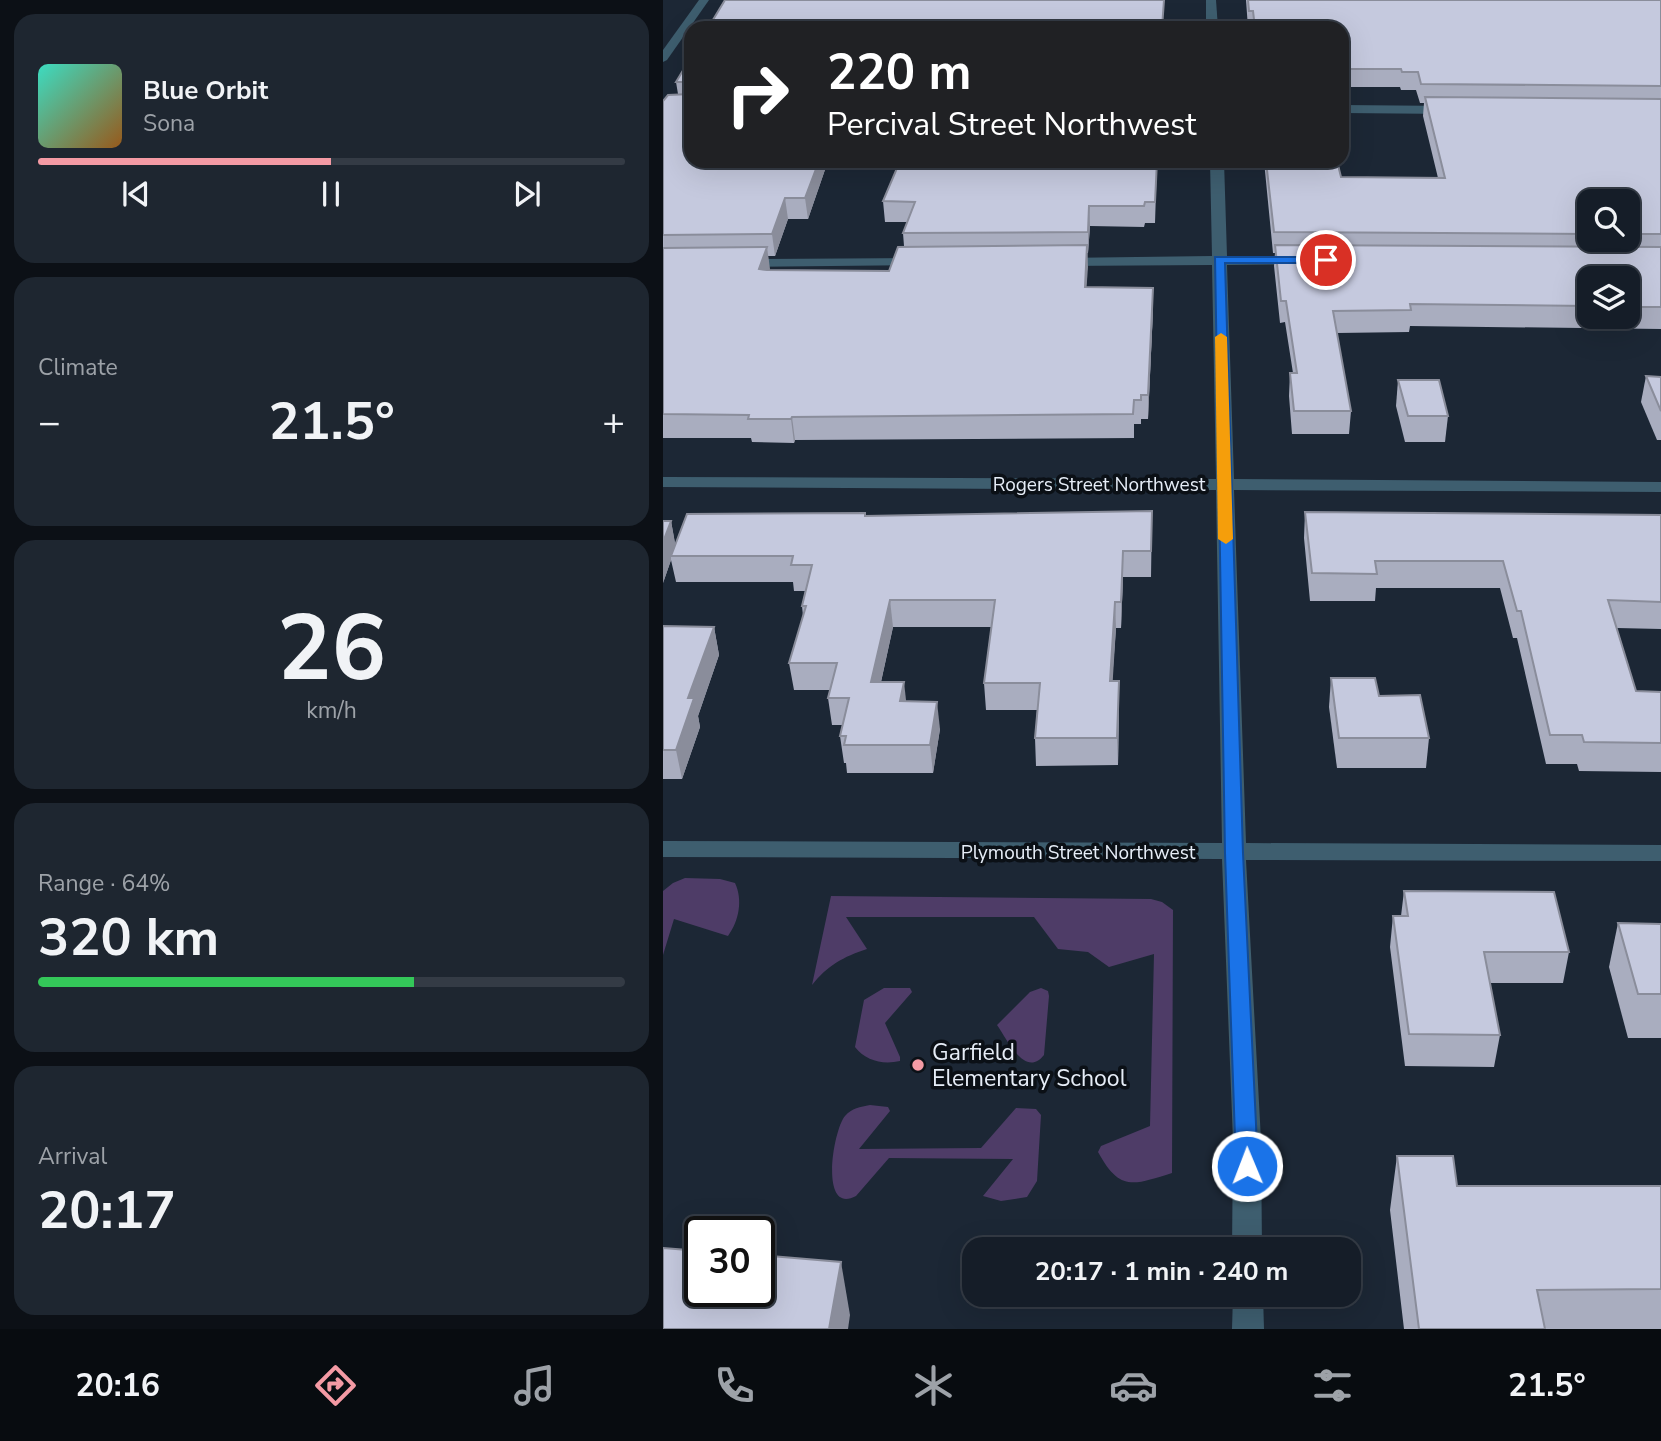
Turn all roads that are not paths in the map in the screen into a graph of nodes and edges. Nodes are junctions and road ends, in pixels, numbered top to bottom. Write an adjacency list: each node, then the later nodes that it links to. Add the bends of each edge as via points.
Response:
1 (704, 0): 3 (street)
2 (1211, 0): 4 (street)
3 (689, 21)
4 (1212, 21)
5 (684, 28): 6 (street)
6 (663, 58)
7 (1349, 109): 8 (street)
8 (1468, 110)
9 (1217, 168): 10 (street)
10 (1219, 259): 11 (street); 13 (street); 16 (street)
11 (1312, 260)
12 (940, 262): 14 (street)
13 (1051, 262)
14 (732, 263)
15 (663, 482): 16 (street, Rogers Street Northwest)
16 (1224, 484): 17 (street, Rogers Street Northwest); 19 (street)
17 (1661, 487)
18 (663, 849): 19 (street, Plymouth Street Northwest)
19 (1234, 853): 20 (street, Plymouth Street Northwest); 21 (street)
20 (1661, 853)
21 (1247, 1237)
22 (1248, 1307): 23 (street)
23 (1248, 1329)

